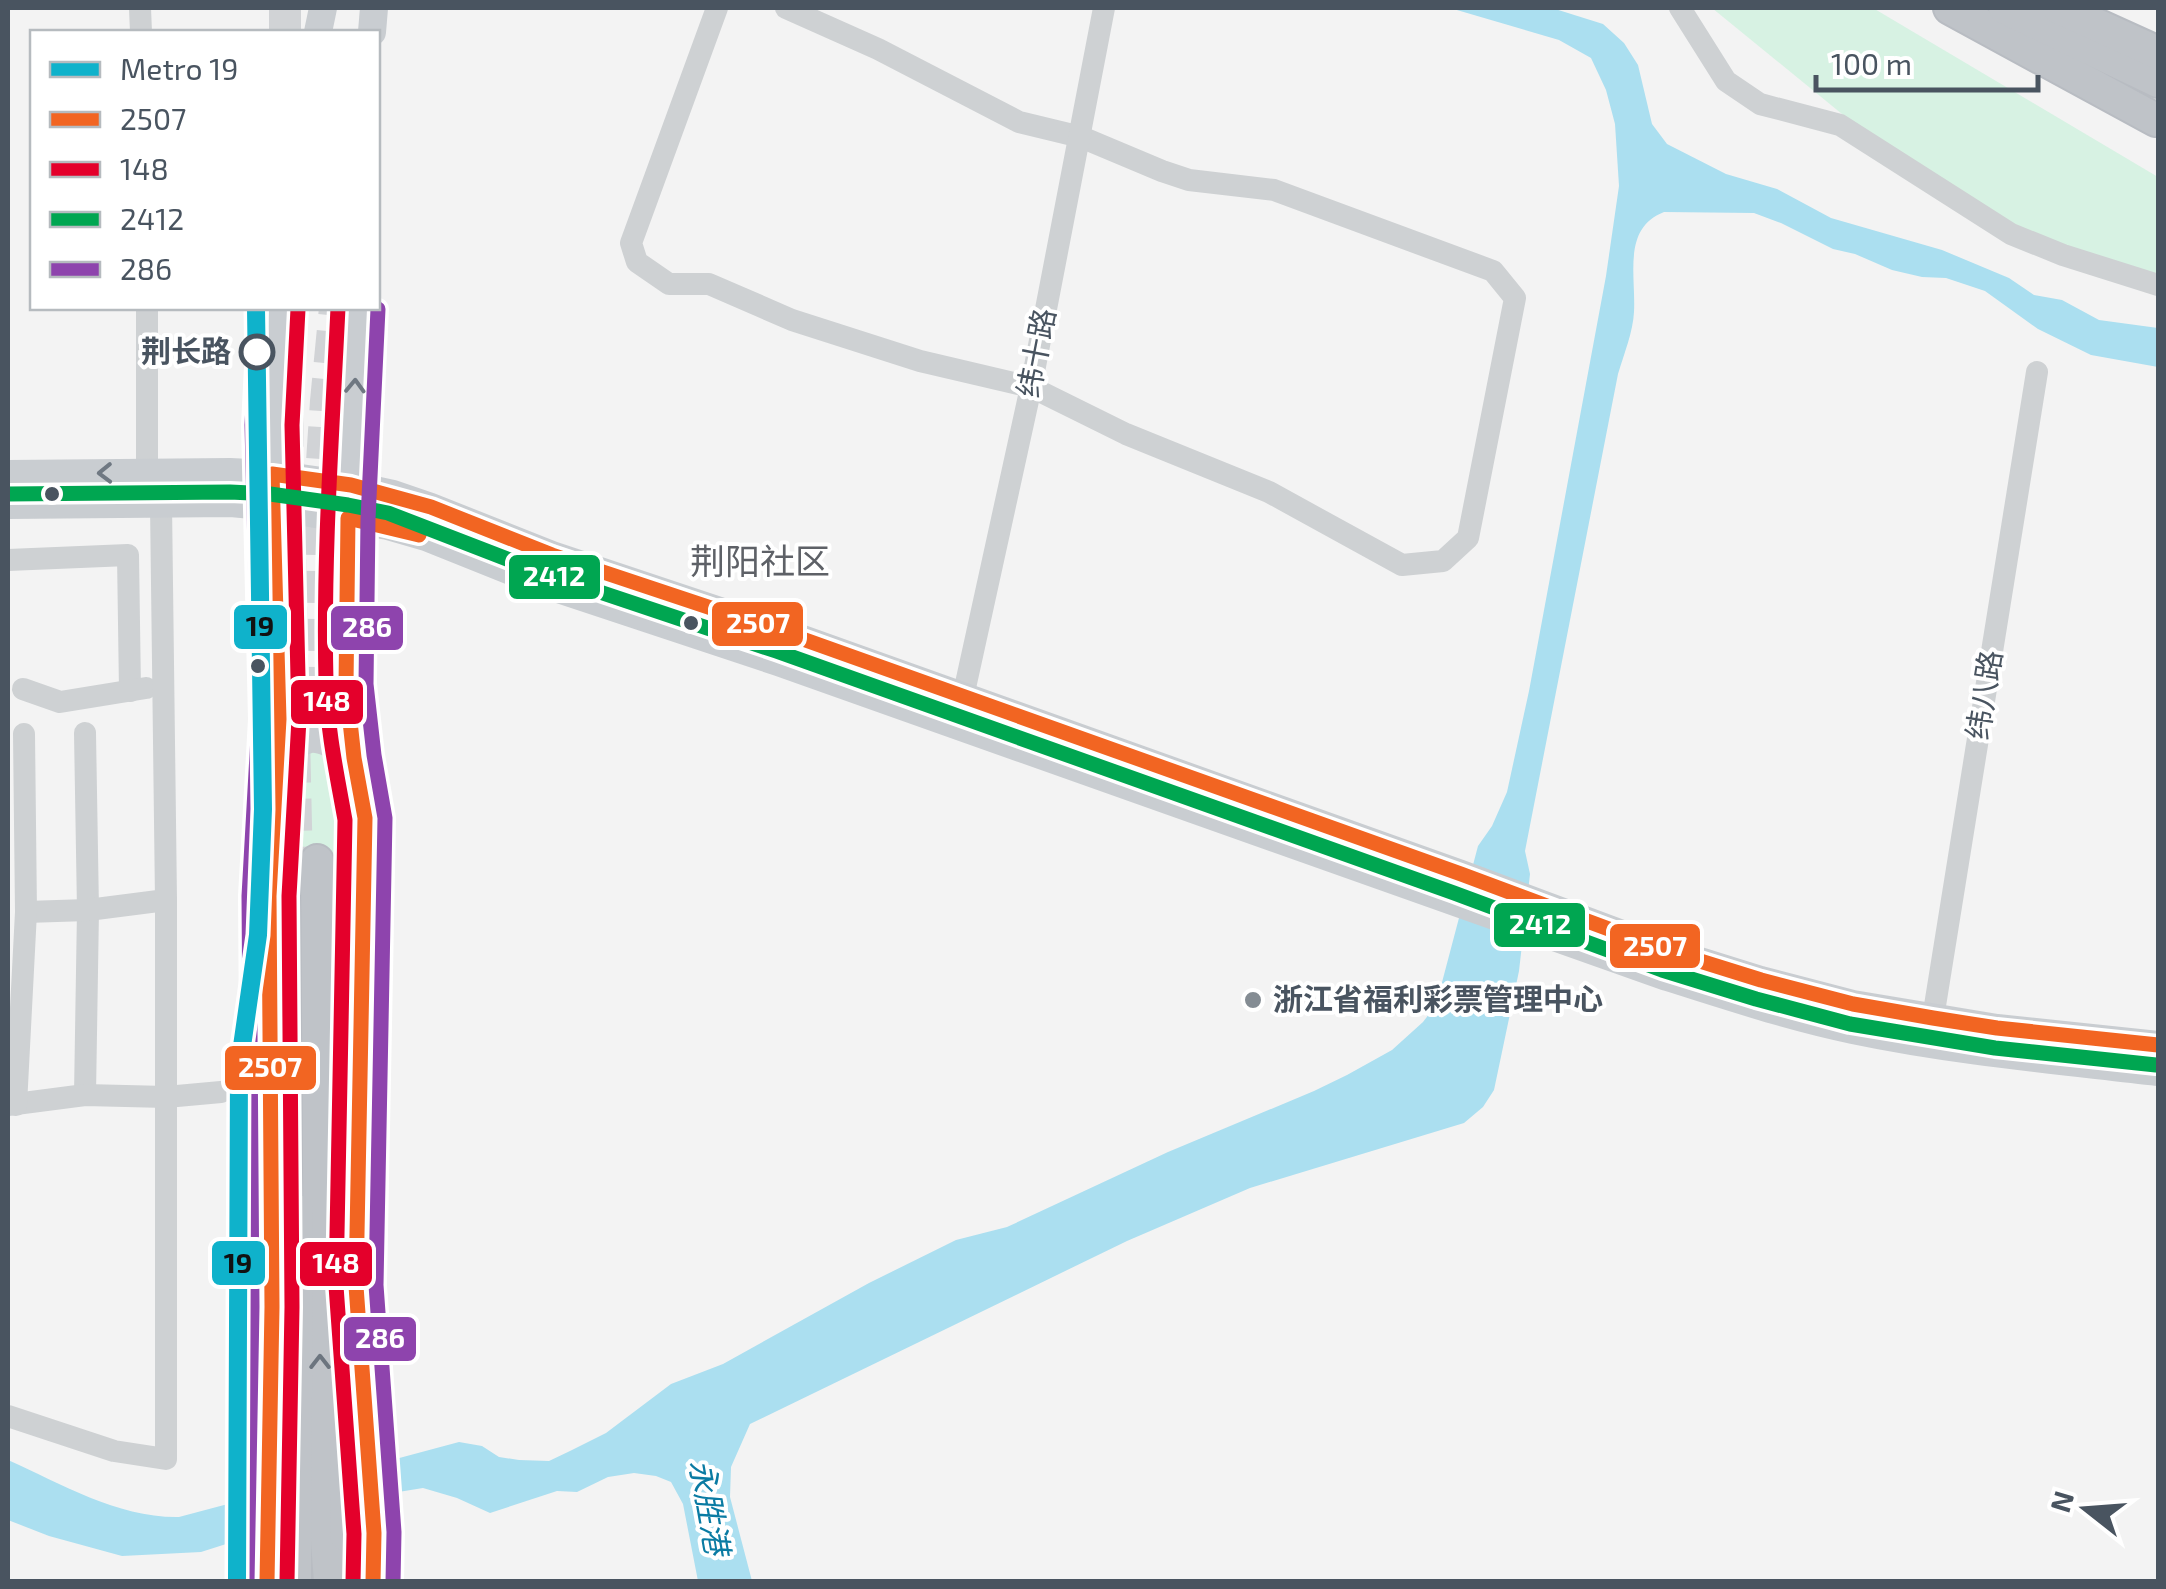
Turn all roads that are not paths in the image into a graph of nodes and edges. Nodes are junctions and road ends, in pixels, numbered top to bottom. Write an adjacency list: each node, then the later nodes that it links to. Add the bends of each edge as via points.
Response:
1 (716, 8): 17 (street, via 630,243 637,262 669,284 709,284 792,320)
2 (786, 8): 11 (street, via 1019,122)
3 (1104, 8): 11 (street, 纬十路)
4 (1680, 8): 12 (street, via 1726,82 1760,104 1840,125 2012,234)
5 (1950, 8): 10 (highway)
6 (2005, 8): 9 (highway)
7 (2059, 8): 8 (highway)
8 (2158, 53)
9 (2158, 82)
10 (2157, 120)
11 (1080, 137): 17 (street, 纬十路); 17 (street, via 1190,180 1274,190 1493,271 1515,298 1468,538 1443,561 1402,565 1269,492)
12 (2158, 286)
13 (147, 310): 18 (street)
14 (278, 310): 20 (main road)
15 (358, 310): 21 (main road, one-way to 15)
16 (2037, 372): 40 (street, 纬八路)
17 (1031, 388): 30 (street, 纬十路)
18 (147, 472): 19 (main road, one-way to 19); 20 (main road)
19 (8, 474)
20 (272, 474): 21 (main road); 24 (main road)
21 (351, 484): 25 (main road); 30 (main road, via 431,506)
22 (161, 504): 23 (main road); 24 (main road); 27 (street)
23 (8, 505)
24 (273, 507): 25 (main road); 34 (main road)
25 (348, 518): 33 (main road, via 346,685); 35 (main road, via 426,537 546,585)
26 (8, 560): 29 (street, via 128,555)
27 (164, 685): 29 (street); 36 (street)
28 (23, 689): 29 (street, via 60,702)
29 (130, 691)
30 (963, 697): 35 (main road)
31 (84, 733): 37 (street)
32 (24, 734): 38 (street)
33 (354, 758): 34 (main road, via 329,741 306,738); 47 (main road, via 365,818)
34 (276, 772): 49 (main road, via 269,896 272,1252)
35 (1458, 888): 39 (main road)
36 (166, 900): 37 (street); 45 (street)
37 (88, 910): 38 (street); 44 (street)
38 (26, 912): 46 (street)
39 (1537, 916): 40 (main road, via 1853,1004); 42 (main road, via 1667,977 1852,1030)
40 (1934, 1018): 41 (main road)
41 (2158, 1045)
42 (2158, 1072)
43 (221, 1092): 45 (street)
44 (85, 1095): 45 (street); 46 (street)
45 (166, 1098): 48 (street, via 166,1459 114,1451)
46 (12, 1105)
47 (356, 1255): 49 (highway, via 348,1329)
48 (8, 1416)
49 (314, 1460): 49 (highway, one-way to 49, via 307,866 296,1386); 50 (highway); 50 (main road); 51 (highway)
50 (349, 1541): 55 (highway); 56 (highway); 57 (main road)
51 (281, 1542): 52 (main road); 53 (highway); 54 (highway)
52 (267, 1582)
53 (278, 1582)
54 (295, 1582)
55 (330, 1582)
56 (344, 1582)
57 (373, 1582)

